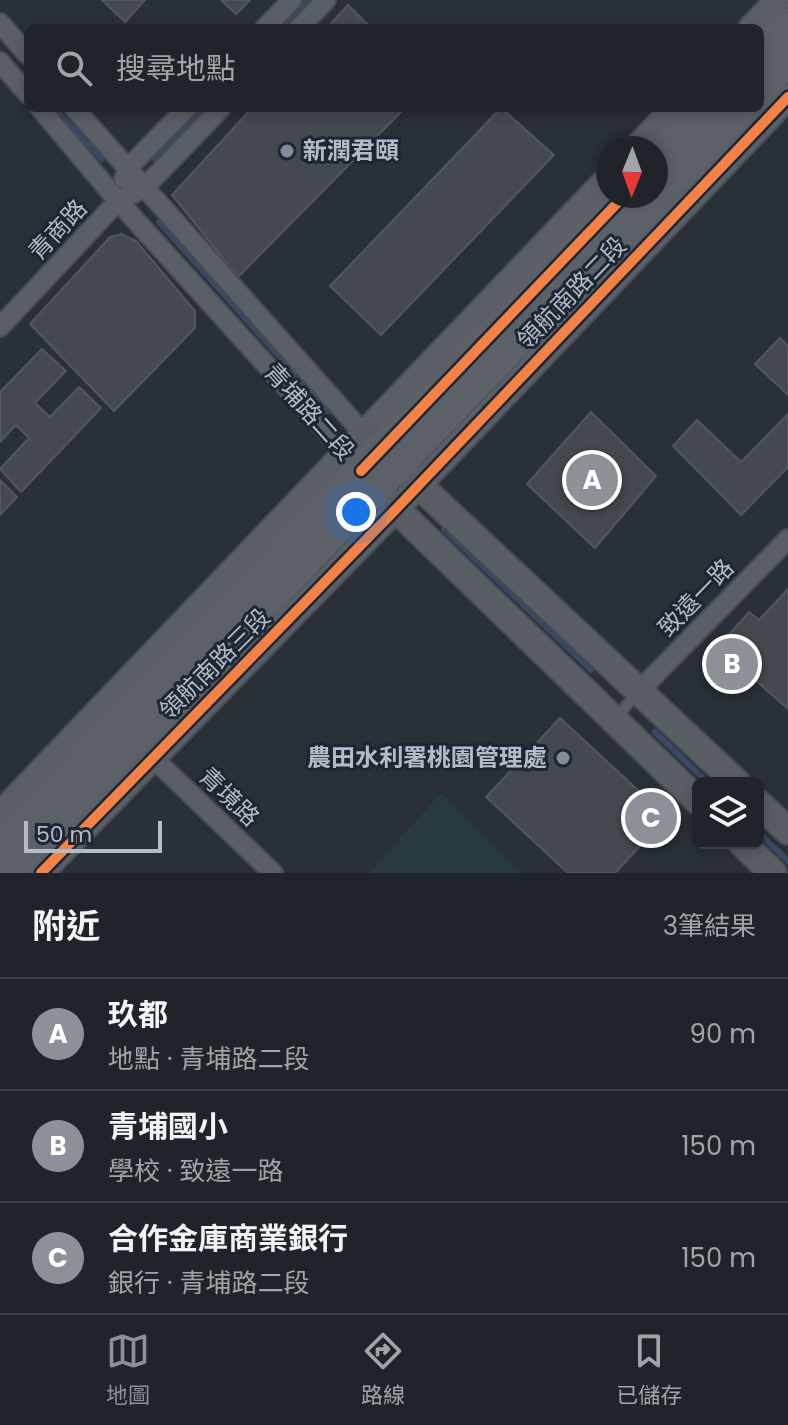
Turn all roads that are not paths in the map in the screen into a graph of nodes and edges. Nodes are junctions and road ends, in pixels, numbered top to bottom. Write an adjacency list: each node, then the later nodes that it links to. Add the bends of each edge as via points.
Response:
1 (292, 0): 5 (street)
2 (326, 0): 6 (street)
3 (778, 0): 7 (street)
4 (0, 23): 10 (street)
5 (269, 24)
6 (303, 24)
7 (755, 24)
8 (788, 24): 9 (main road)
9 (764, 49)
10 (24, 50)
11 (788, 61): 13 (main road)
12 (2, 70): 14 (street)
13 (764, 86)
14 (24, 90)
15 (788, 97): 31 (street, 領航南路二段)
16 (43, 112): 28 (street, 青埔路二段)
17 (77, 112): 25 (street, 青埔路二段)
18 (183, 112): 25 (street, 青商路)
19 (217, 112): 26 (street, 青商路)
20 (670, 112): 23 (street)
21 (704, 112): 24 (main road)
22 (738, 112): 31 (main road, 領航南路二段)
23 (647, 136)
24 (668, 150)
25 (127, 169): 26 (street, 青埔路二段); 28 (street, 青商路)
26 (144, 188): 28 (street, 青商路); 31 (street, 青埔路二段)
27 (596, 193): 31 (street)
28 (118, 201): 30 (street, 青商路); 31 (street, 青埔路二段)
29 (613, 208): 31 (main road, 領航南路二段)
30 (0, 327)
31 (381, 469): 33 (main road, 青埔路二段); 34 (main road, 青埔路二段); 35 (street, 領航南路三段); 39 (street, 領航南路三段); 41 (main road, 領航南路三段); 43 (main road, 領航南路三段)
32 (788, 539): 33 (street, 致遠一路)
33 (639, 691): 34 (lane); 36 (main road, 青埔路二段)
34 (614, 720): 37 (main road, 青埔路二段)
35 (152, 757): 44 (street, 領航南路三段); 45 (street, 青境路)
36 (731, 777)
37 (692, 795)
38 (764, 809): 40 (main road)
39 (0, 814)
40 (788, 831)
41 (0, 846)
42 (748, 849): 46 (main road)
43 (7, 873)
44 (41, 873)
45 (273, 873)
46 (773, 873)

